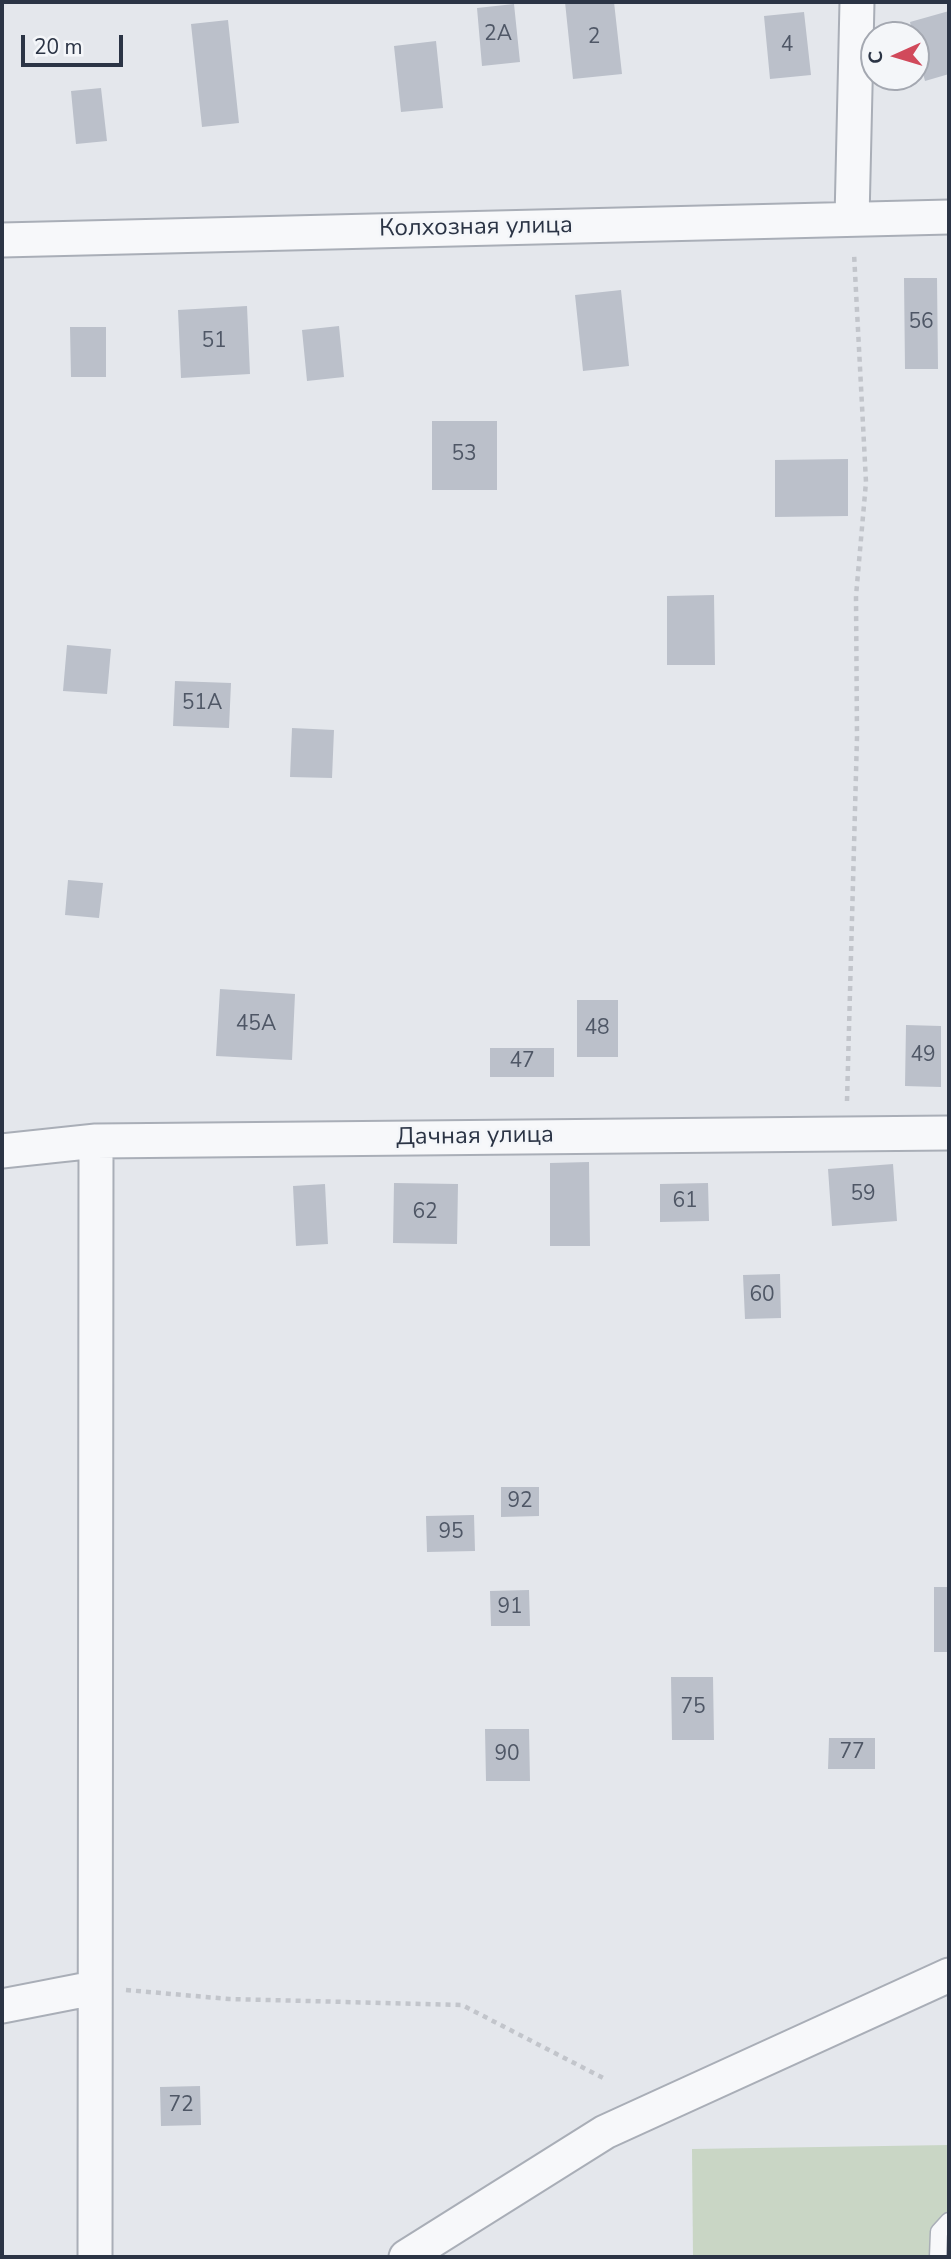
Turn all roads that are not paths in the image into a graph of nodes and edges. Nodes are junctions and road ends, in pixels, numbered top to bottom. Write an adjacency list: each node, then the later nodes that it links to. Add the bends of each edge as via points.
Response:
1 (857, 2): 3 (street)
2 (949, 216): 3 (street, Колхозная улица)
3 (852, 219): 4 (street, Колхозная улица)
4 (2, 240)
5 (949, 1133): 6 (street, Дачная улица)
6 (96, 1141): 7 (street, Дачная улица); 9 (street)
7 (2, 1151)
8 (949, 1975): 13 (street, via 605,2132)
9 (94, 1988): 10 (street); 12 (street)
10 (2, 2006)
11 (949, 2221): 14 (lane, via 939,2232)
12 (95, 2257)
13 (406, 2257)
14 (938, 2257)

